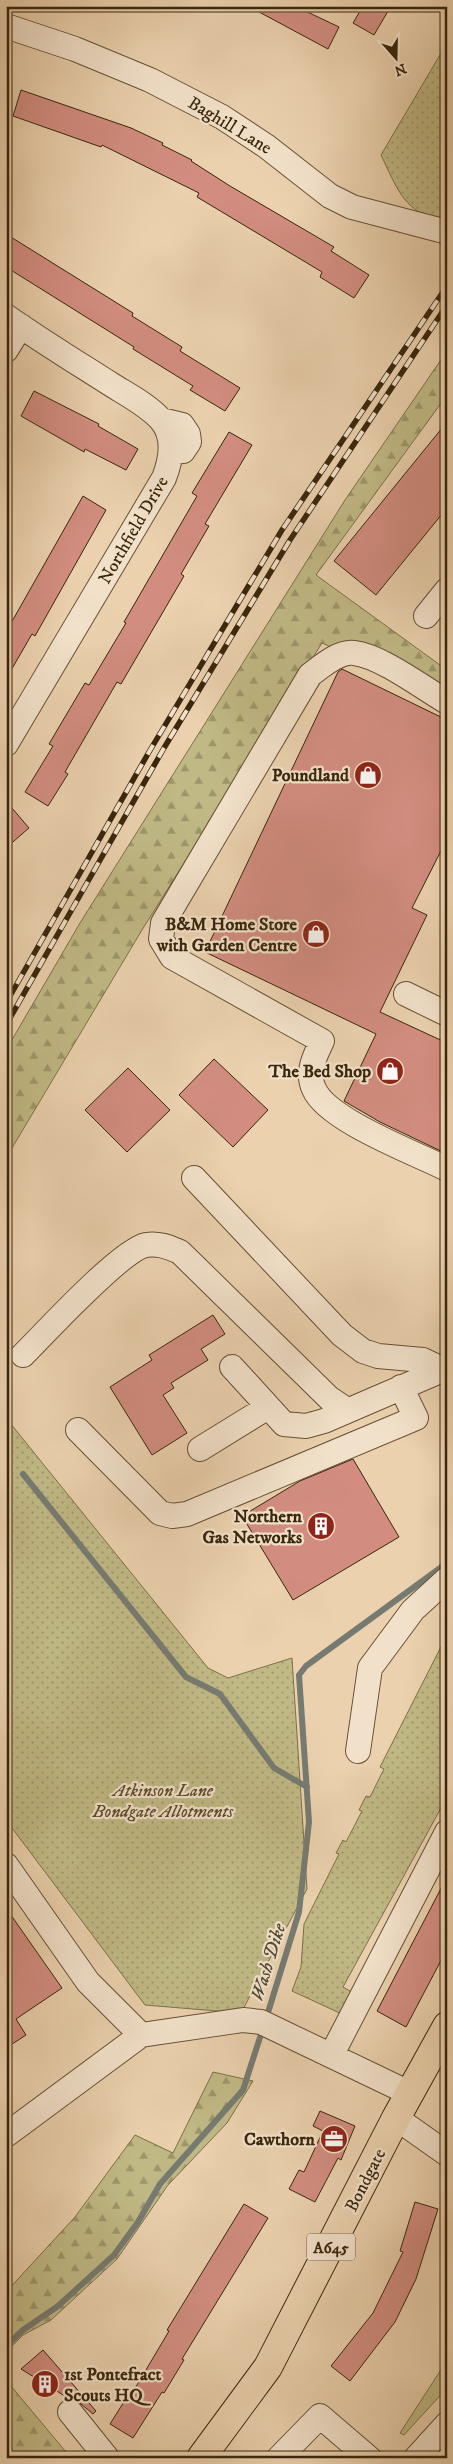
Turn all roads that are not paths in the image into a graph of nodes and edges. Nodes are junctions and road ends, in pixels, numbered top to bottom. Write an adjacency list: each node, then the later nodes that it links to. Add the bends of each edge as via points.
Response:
1 (6, 26): 2 (street, Baghill Lane, via 75,49 150,80 222,118 266,146 330,196 352,207)
2 (447, 232)
3 (13, 321): 4 (street); 8 (street, Northfield Drive, via 161,420 170,440 171,452 164,478)
4 (6, 350)
5 (447, 590): 6 (street)
6 (426, 616)
7 (447, 702): 11 (street, via 382,663 353,652 336,657 310,675 163,923 161,939 172,957 322,1041 311,1064 313,1088 335,1112)
8 (6, 744)
9 (406, 994): 10 (street)
10 (447, 1014)
11 (447, 1168)
12 (194, 1178): 15 (street, via 342,1334 363,1351 378,1356 423,1360)
13 (22, 1355): 18 (street, via 112,1266 144,1245 161,1244 180,1252 306,1376)
14 (232, 1367): 17 (street)
15 (444, 1369): 16 (street)
16 (401, 1387): 18 (street); 19 (street, via 416,1418 187,1514 172,1516 160,1513)
17 (268, 1407): 18 (street, via 284,1424 306,1426); 20 (street)
18 (347, 1410)
19 (78, 1430)
20 (200, 1448)
21 (447, 1579): 22 (street, via 412,1610 370,1668)
22 (358, 1751)
23 (447, 1832): 27 (street)
24 (6, 1865): 26 (street, via 88,1982)
25 (447, 2026): 28 (highway, Bondgate / A645)
26 (141, 2034): 27 (street, via 243,2020 269,2027); 30 (street)
27 (332, 2054): 28 (street)
28 (410, 2093): 29 (highway, Bondgate / A645)
29 (396, 2118): 31 (street); 35 (highway, Bondgate / A645, via 268,2367)
30 (6, 2135)
31 (447, 2154)
32 (70, 2412): 34 (street)
33 (447, 2424): 38 (street)
34 (107, 2458)
35 (200, 2458)
36 (279, 2458): 37 (street, via 320,2416)
37 (370, 2458)
38 (416, 2458)

